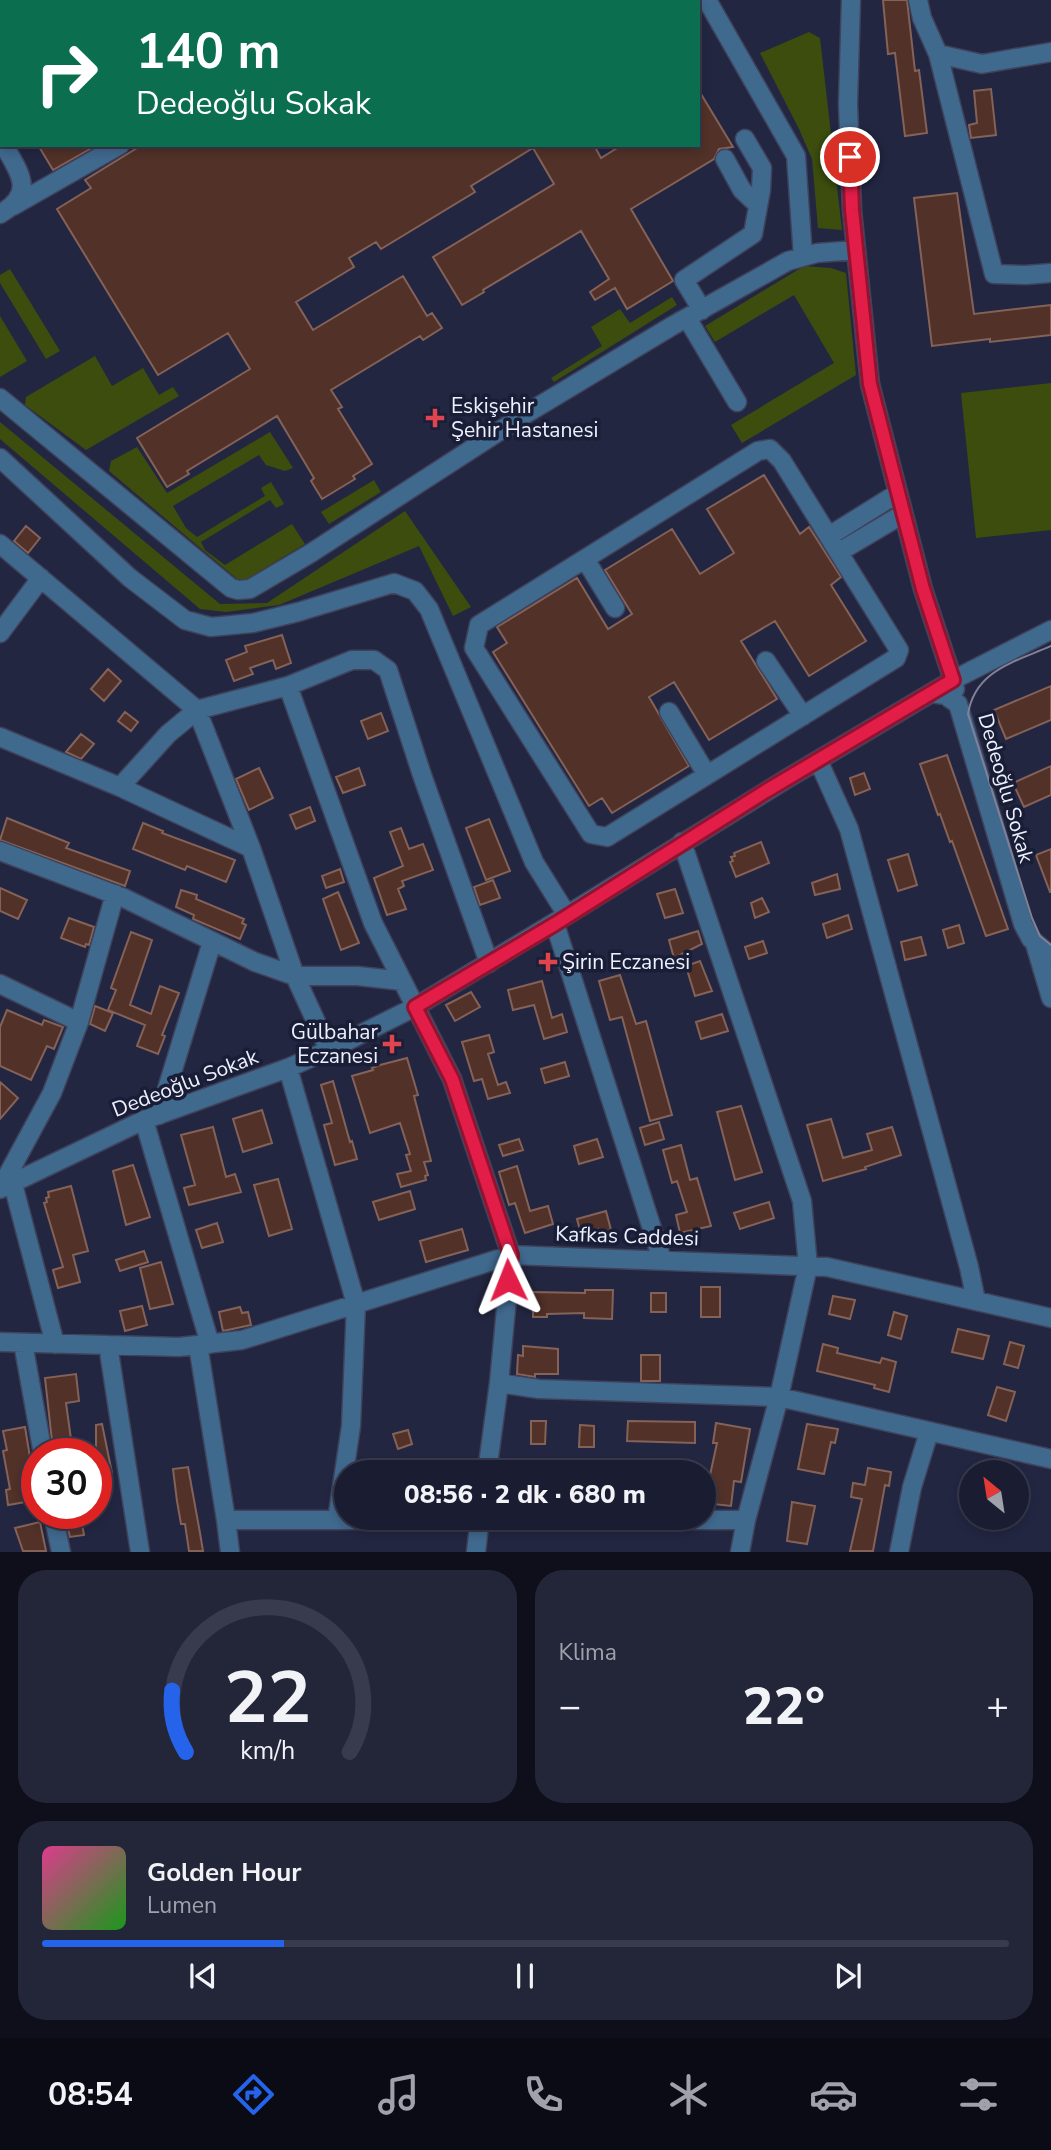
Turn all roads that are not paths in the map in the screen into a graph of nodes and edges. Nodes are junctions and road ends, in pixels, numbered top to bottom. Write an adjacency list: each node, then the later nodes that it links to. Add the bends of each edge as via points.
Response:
1 (707, 0): 13 (street, via 796,156)
2 (851, 0): 12 (street, Dedeoğlu Sokak, via 848,104)
3 (918, 0): 5 (street)
4 (1051, 52): 5 (street, via 982,64)
5 (938, 54): 14 (street, via 994,274)
6 (745, 139): 10 (street, via 762,168)
7 (5, 147): 11 (street, via 22,178 22,191)
8 (117, 147): 11 (street)
9 (725, 159): 10 (street)
10 (758, 205): 15 (street, via 753,234 684,280)
11 (7, 210)
12 (856, 250): 13 (street); 19 (street, Dedeoğlu Sokak, via 870,384)
13 (803, 257): 15 (street)
14 (1051, 273)
15 (695, 314): 16 (street, via 529,412 250,589 231,588); 17 (street)
16 (0, 398)
17 (737, 402)
18 (0, 457): 45 (street, via 130,578 185,620 211,627 253,623 394,583 415,591 429,609)
19 (898, 493): 20 (street, Dedeoğlu Sokak); 21 (street)
20 (904, 514): 23 (street); 30 (street, Dedeoğlu Sokak)
21 (829, 536): 23 (street); 24 (street, via 770,449 758,451)
22 (0, 544): 25 (street)
23 (839, 552): 36 (street, via 899,650 896,658)
24 (584, 559): 26 (street); 39 (street, via 479,625 474,648 591,834 607,837)
25 (41, 578): 28 (street); 34 (street)
26 (615, 608)
27 (1051, 630): 30 (street)
28 (0, 633)
29 (766, 660): 36 (street)
30 (953, 680): 32 (street, Dedeoğlu Sokak); 33 (street, Dedeoğlu Sokak)
31 (288, 686): 34 (street); 49 (street, via 352,660 374,660 388,670); 51 (street, via 373,923)
32 (932, 693): 33 (street, Dedeoğlu Sokak); 38 (street, Dedeoğlu Sokak)
33 (958, 704): 47 (street, Dedeoğlu Sokak, via 1019,911)
34 (197, 710): 40 (street, via 168,734); 42 (street)
35 (669, 712): 39 (street)
36 (803, 716): 39 (street)
37 (0, 737): 40 (street)
38 (818, 760): 41 (street, Dedeoğlu Sokak); 63 (street, via 849,829)
39 (707, 775)
40 (120, 787): 42 (street)
41 (682, 842): 45 (street, Dedeoğlu Sokak); 62 (street, via 802,1201)
42 (251, 848): 50 (street)
43 (0, 851): 44 (street)
44 (115, 894): 46 (street); 55 (street)
45 (561, 920): 49 (street, Dedeoğlu Sokak); 61 (street)
46 (212, 942): 50 (street); 58 (street)
47 (1035, 943): 48 (street, Dedeoğlu Sokak); 53 (street)
48 (1051, 956)
49 (489, 963): 54 (street, Dedeoğlu Sokak)
50 (295, 976): 51 (street); 56 (street)
51 (402, 981): 54 (street)
52 (0, 984): 55 (street)
53 (1051, 998)
54 (415, 1007): 56 (street, Dedeoğlu Sokak); 60 (street, via 452,1079)
55 (79, 1022): 59 (street, via 52,1093)
56 (329, 1050): 57 (street, Dedeoğlu Sokak)
57 (288, 1068): 58 (street, Dedeoğlu Sokak); 64 (street)
58 (152, 1117): 59 (street, Dedeoğlu Sokak); 69 (street)
59 (5, 1181): 68 (street)
60 (511, 1255): 61 (street, Kafkas Caddesi); 64 (street, Kafkas Caddesi); 71 (street)
61 (662, 1261): 62 (street, Kafkas Caddesi)
62 (808, 1266): 63 (street, Kafkas Caddesi); 72 (street)
63 (976, 1301): 65 (street, Kafkas Caddesi)
64 (356, 1304): 69 (street, Kafkas Caddesi, via 242,1340); 76 (street)
65 (1051, 1318)
66 (0, 1342): 67 (street, Kafkas Caddesi)
67 (23, 1343): 68 (street, Kafkas Caddesi); 74 (street)
68 (55, 1343): 70 (street, Kafkas Caddesi)
69 (204, 1344): 70 (street, Kafkas Caddesi); 78 (street)
70 (108, 1345): 85 (street)
71 (499, 1383): 72 (street, via 539,1389); 77 (street)
72 (779, 1397): 73 (street); 80 (street)
73 (929, 1432): 75 (street); 89 (street)
74 (40, 1438)
75 (1051, 1459)
76 (346, 1460)
77 (489, 1460)
78 (226, 1520): 79 (street); 86 (street)
79 (334, 1520)
80 (746, 1520): 81 (street); 88 (street)
81 (716, 1521)
82 (56, 1529): 84 (street)
83 (479, 1530): 87 (street)
84 (61, 1552)
85 (140, 1552)
86 (230, 1552)
87 (476, 1552)
88 (740, 1552)
89 (898, 1552)

